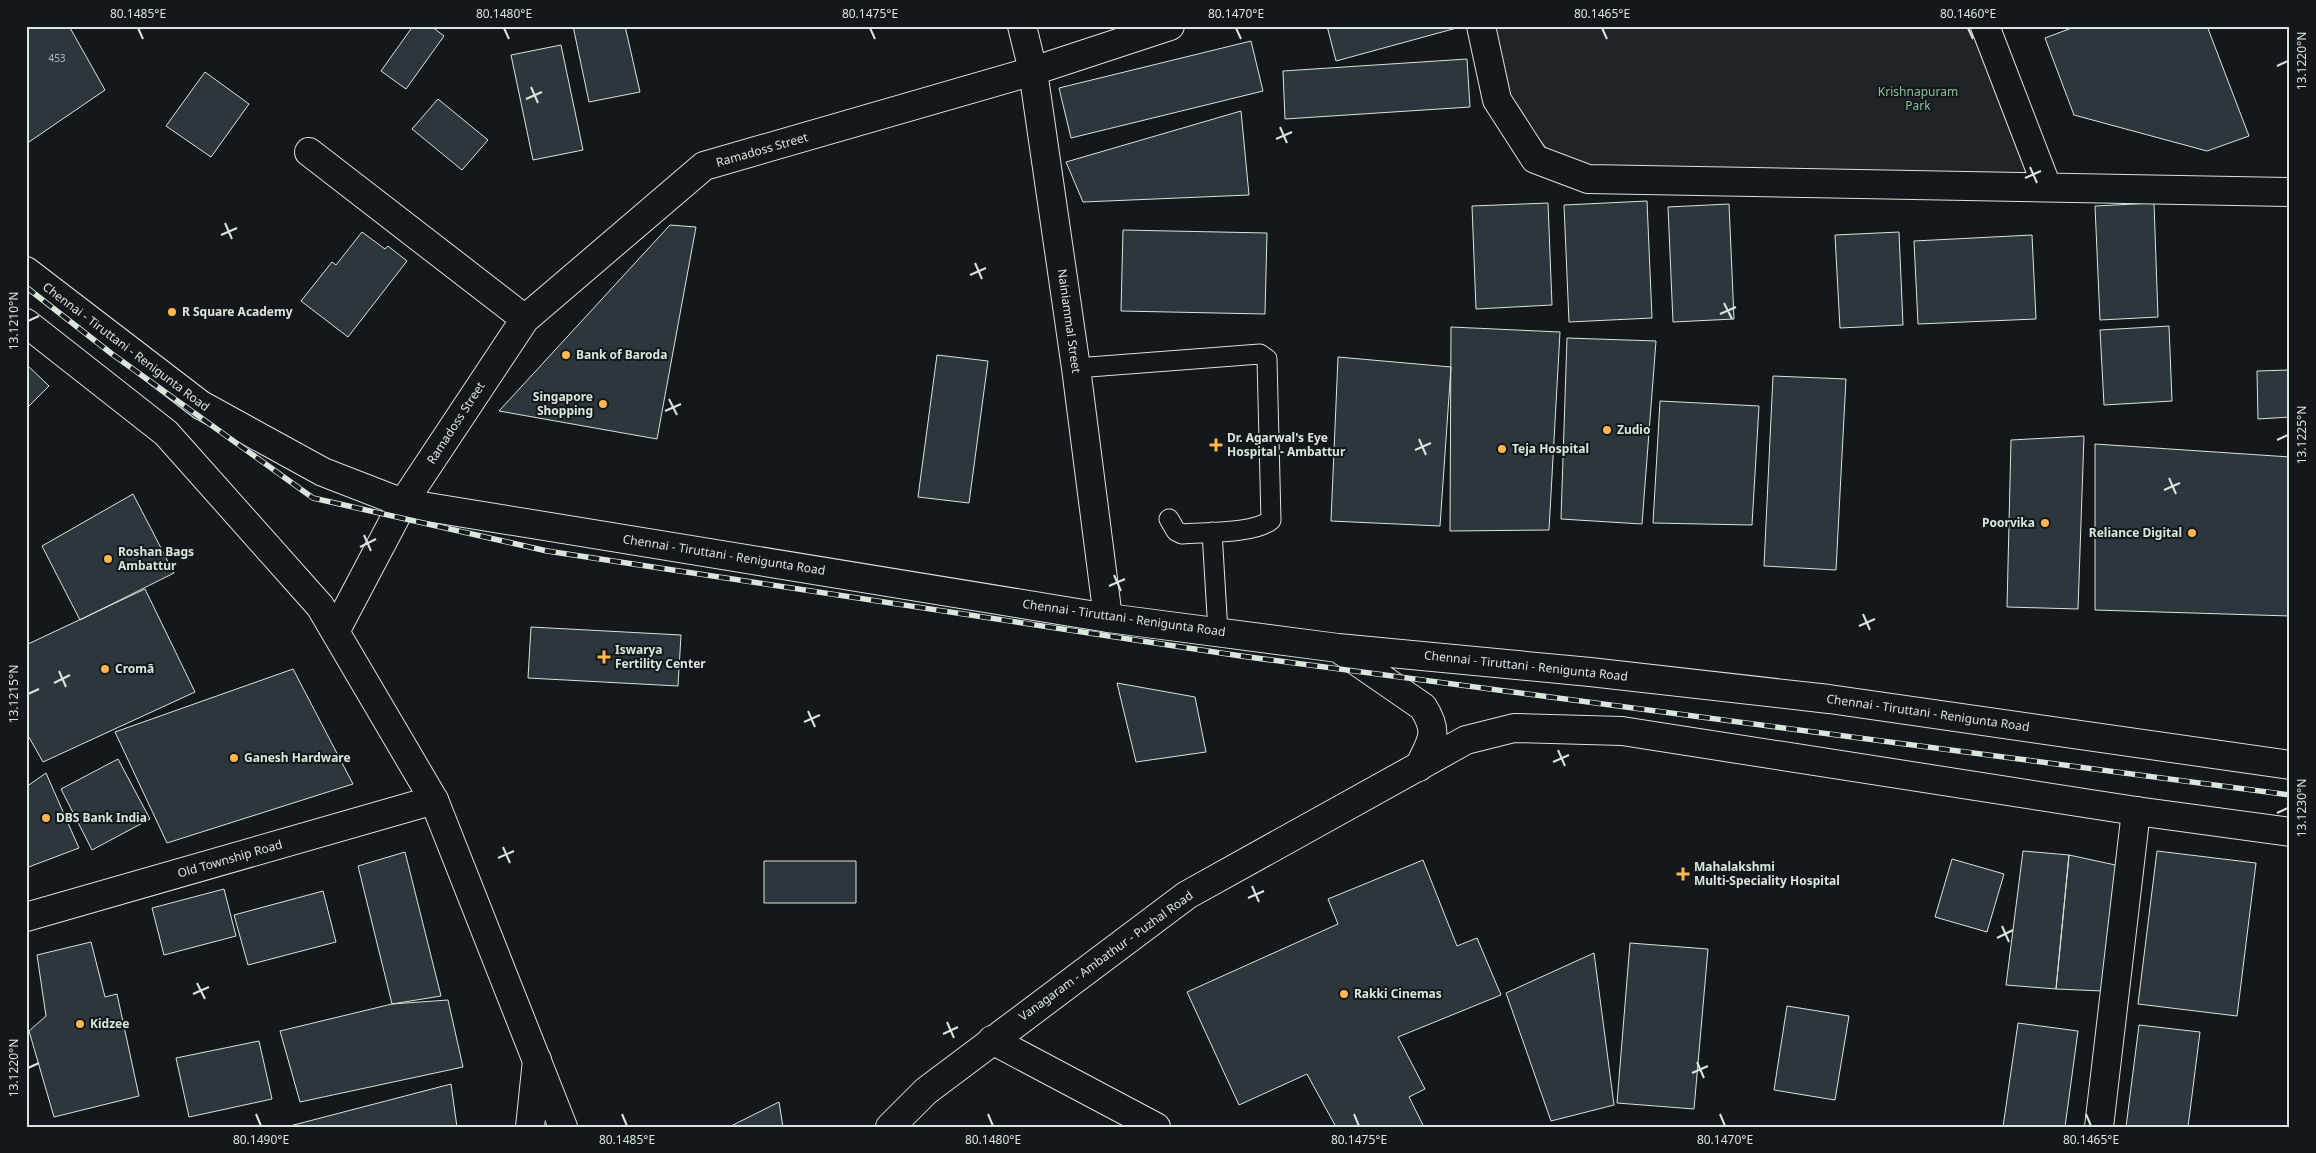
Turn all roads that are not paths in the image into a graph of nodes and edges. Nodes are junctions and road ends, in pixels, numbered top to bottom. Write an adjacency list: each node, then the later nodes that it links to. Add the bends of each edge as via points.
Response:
1 (1022, 26): 5 (main road, Nainiammal Street)
2 (1170, 26): 5 (main road, Ramadoss Street)
3 (1481, 26): 7 (main road, via 1497,100 1535,159 1588,179)
4 (1985, 26): 7 (main road)
5 (1033, 71): 10 (main road, Ramadoss Street, via 704,166); 12 (main road, Nainiammal Street)
6 (309, 152): 10 (main road)
7 (2047, 187): 8 (main road)
8 (2290, 192)
9 (26, 271): 13 (main road, Chennai - Tiruttani - Renigunta Road, via 201,405 323,472)
10 (525, 319): 13 (main road, Ramadoss Street)
11 (26, 322): 17 (main road, via 166,433 320,606)
12 (1076, 368): 15 (lane, via 1260,354 1267,359 1271,520 1264,525); 16 (main road, Nainiammal Street)
13 (403, 503): 16 (main road, Chennai - Tiruttani - Renigunta Road); 17 (main road, Ramadoss Street)
14 (1169, 519): 15 (lane, via 1176,531 1182,534)
15 (1212, 532): 18 (lane)
16 (1108, 618): 18 (main road, Chennai - Tiruttani - Renigunta Road)
17 (336, 630): 22 (main road)
18 (1218, 632): 19 (main road, Chennai - Tiruttani - Renigunta Road)
19 (1338, 648): 20 (main road, Chennai - Tiruttani - Renigunta Road, via 1829,699); 21 (main road, via 1423,707 1432,721 1433,737)
20 (2290, 765)
21 (1419, 767): 23 (main road, via 1466,740 1514,728 1622,731); 26 (main road, Vanagaram - Ambathur - Puzhal Road, via 1187,895)
22 (434, 800): 25 (main road, Old Township Road); 27 (main road)
23 (2136, 811): 24 (main road); 32 (main road)
24 (2290, 832)
25 (26, 918)
26 (992, 1040): 30 (main road, Vanagaram - Ambathur - Puzhal Road, via 926,1091); 31 (main road)
27 (537, 1060): 28 (main road); 29 (main road)
28 (530, 1127)
29 (563, 1127)
30 (890, 1127)
31 (1156, 1127)
32 (2099, 1127)

